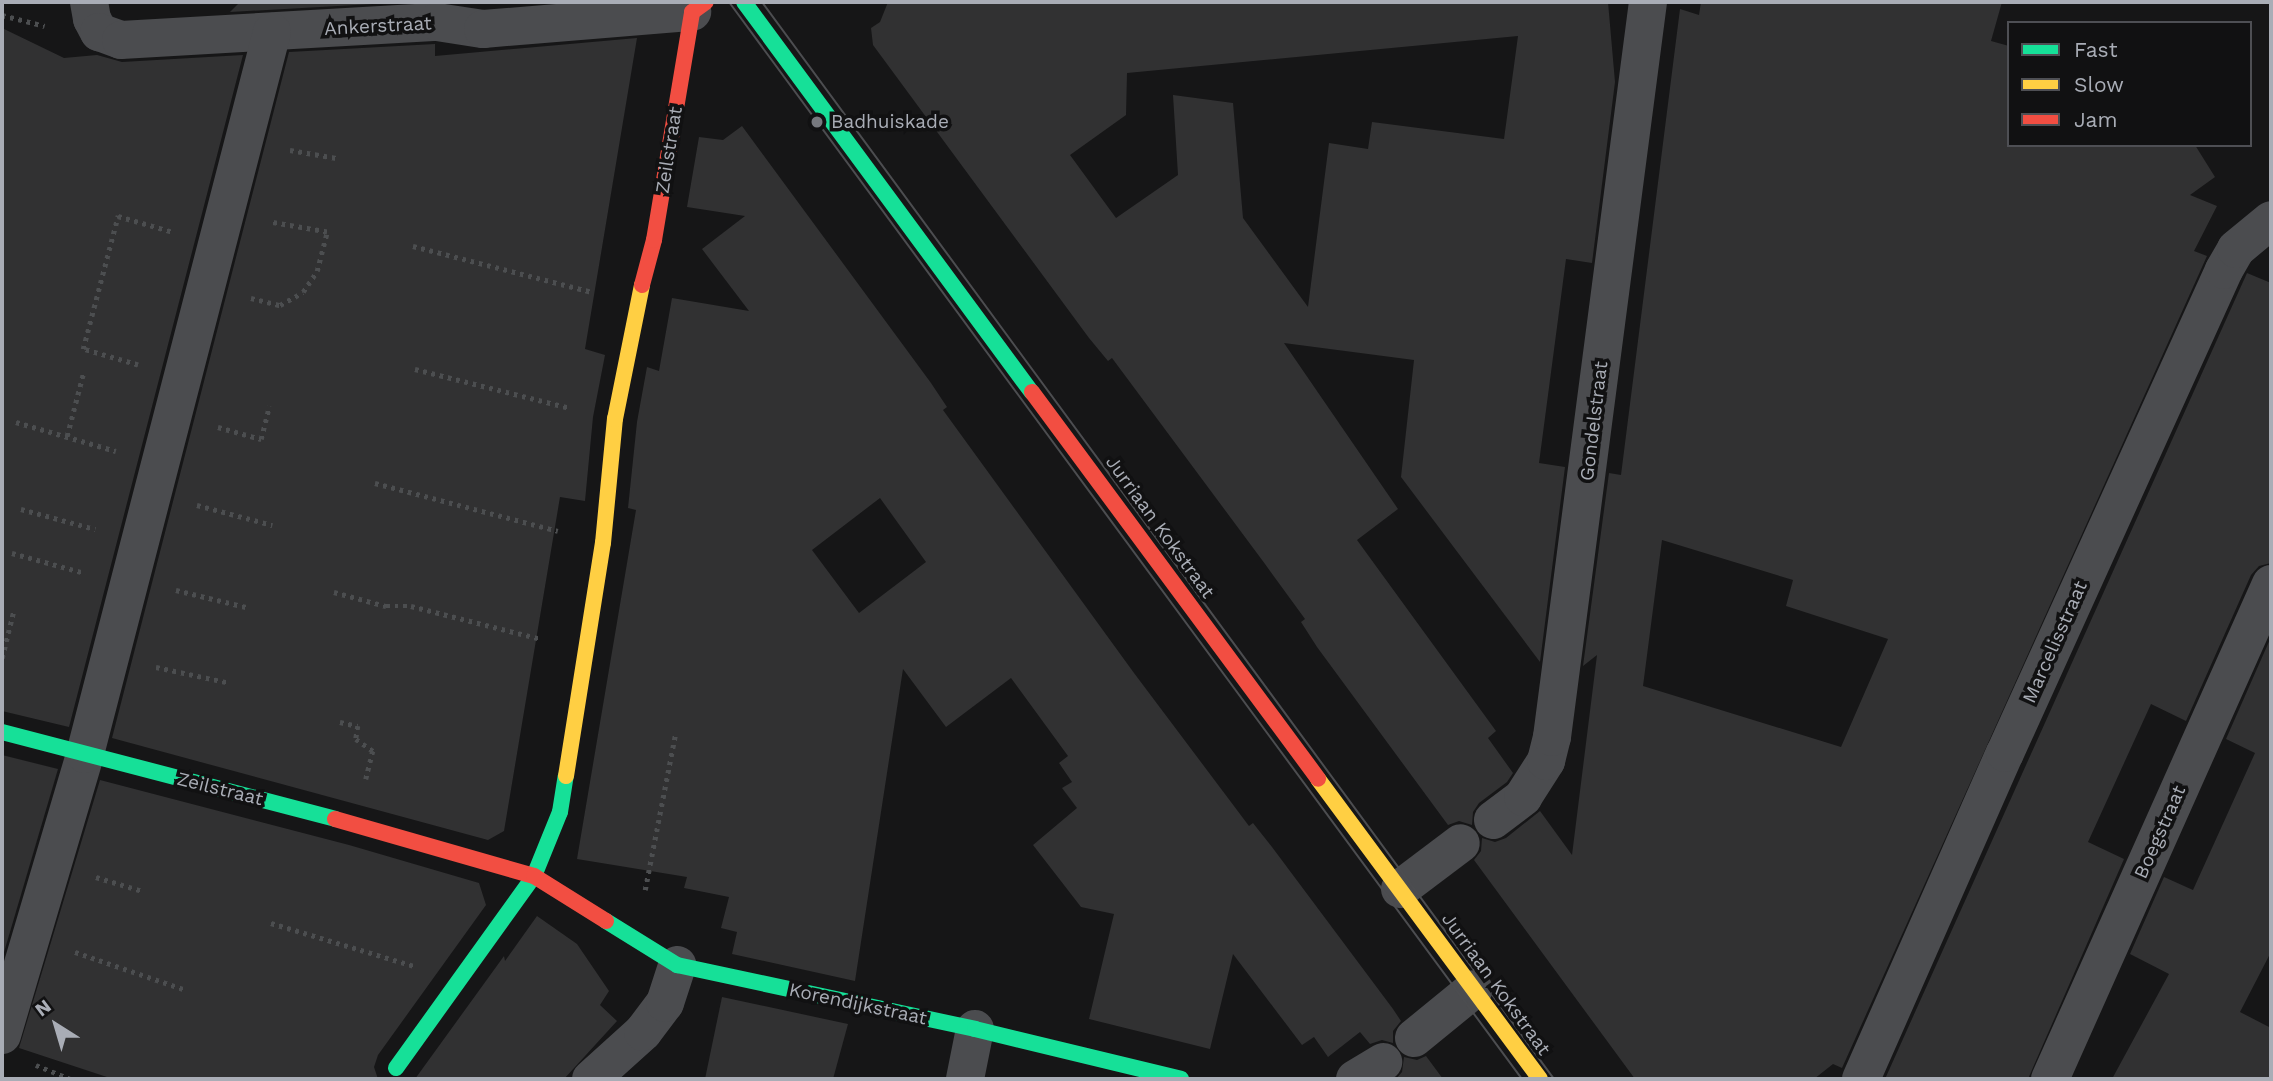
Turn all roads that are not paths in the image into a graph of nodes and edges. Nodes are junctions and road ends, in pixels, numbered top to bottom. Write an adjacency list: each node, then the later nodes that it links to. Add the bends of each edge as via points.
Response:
1 (89, 2): 5 (street, Ankerstraat, via 99,32 121,40)
2 (744, 2): 13 (street, Jurriaan Kokstraat)
3 (1648, 2): 10 (street, Gondelstraat, via 1552,737 1546,761 1523,797)
4 (699, 7): 5 (street, Ankerstraat, via 483,29 438,22); 12 (street, Zeilstraat, via 615,419 603,543 560,812)
5 (272, 32): 9 (street)
6 (2271, 220): 24 (street, Marcelisstraat, via 2236,249 2224,270)
7 (2271, 584): 25 (street, Boegstraat)
8 (2, 732): 9 (street, Zeilstraat)
9 (85, 754): 12 (street, Zeilstraat); 17 (street)
10 (1493, 820)
11 (1461, 844): 13 (street)
12 (534, 876): 14 (street, Zeilstraat); 19 (street, Zeilstraat)
13 (1400, 890): 15 (street, Jurriaan Kokstraat)
14 (677, 965): 16 (street, Korendijkstraat); 20 (street, via 665,1003 643,1032)
15 (1474, 989): 18 (street); 23 (street, Jurriaan Kokstraat)
16 (975, 1029): 21 (street); 22 (street, Korendijkstraat)
17 (2, 1035)
18 (1414, 1038)
19 (397, 1068)
20 (591, 1079)
21 (965, 1079)
22 (1181, 1079)
23 (1540, 1079)
24 (1861, 1079)
25 (2050, 1079)

